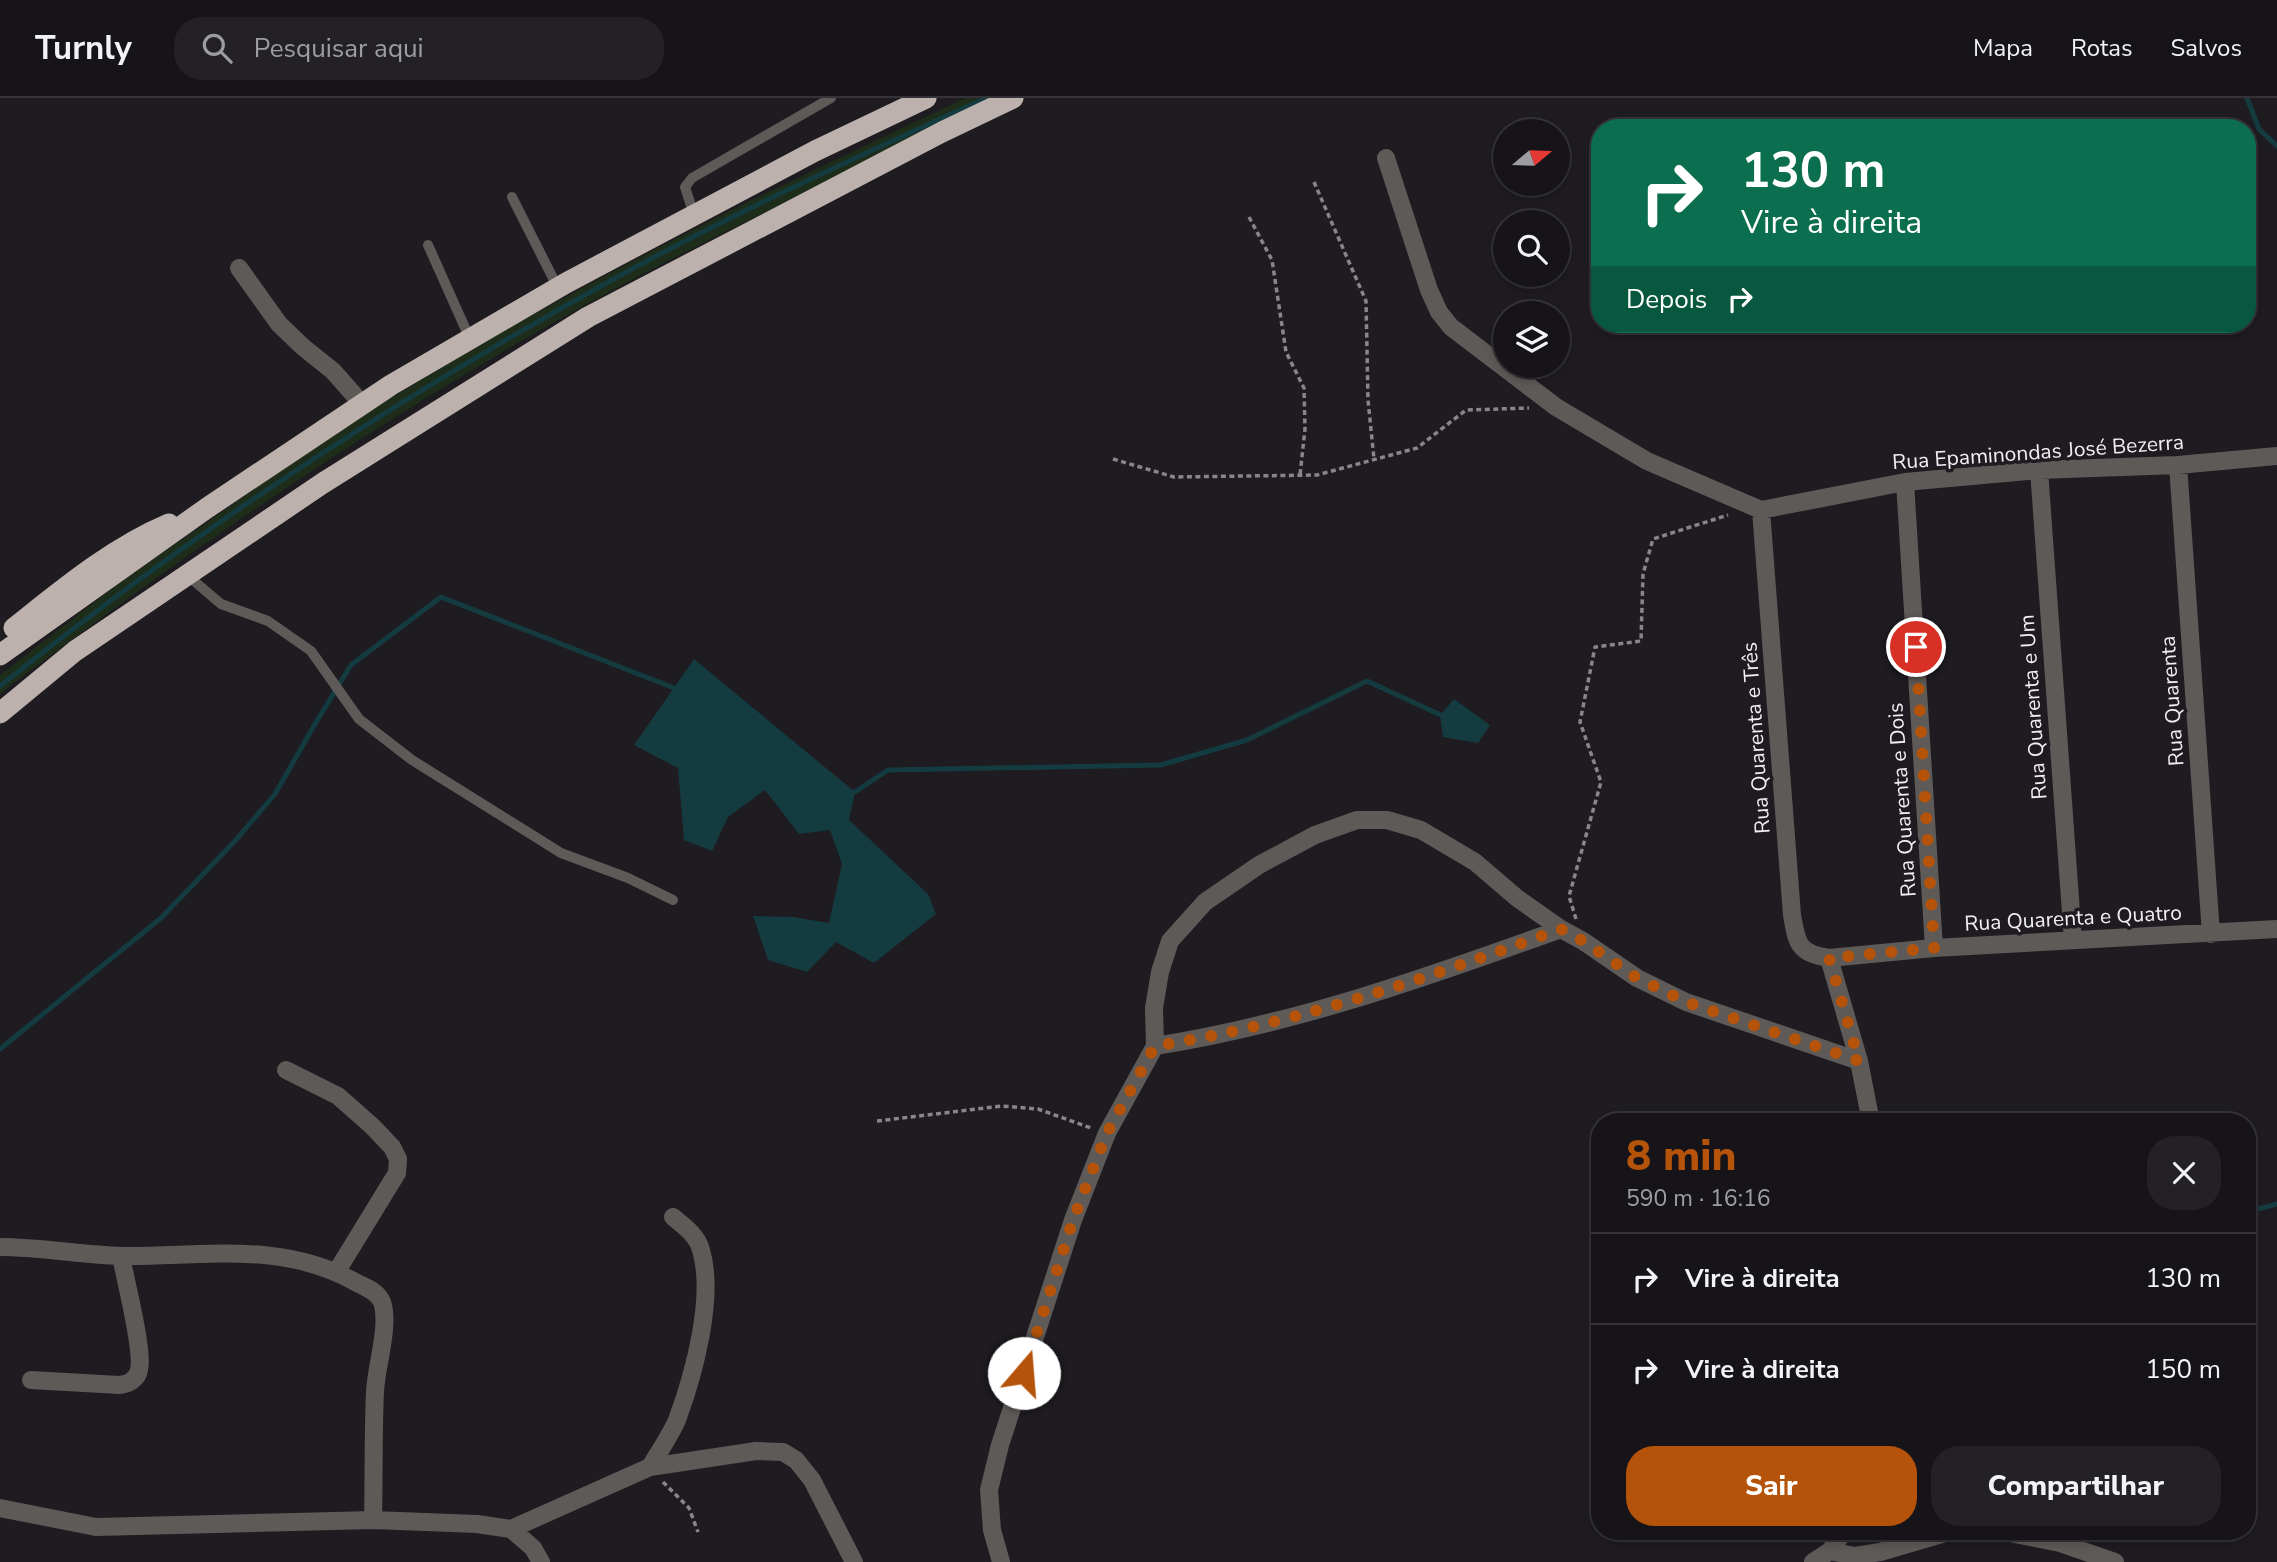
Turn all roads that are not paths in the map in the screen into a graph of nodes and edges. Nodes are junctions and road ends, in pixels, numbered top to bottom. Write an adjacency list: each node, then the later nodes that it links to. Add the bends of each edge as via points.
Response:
1 (831, 98): 6 (lane, via 692,178 685,187)
2 (926, 98): 6 (highway)
3 (1013, 98): 18 (highway, via 588,317)
4 (1386, 158): 17 (street, via 1429,290 1451,327 1556,407 1647,461)
5 (512, 197): 9 (lane)
6 (694, 215): 9 (highway)
7 (428, 245): 10 (lane)
8 (239, 268): 11 (street, via 279,324 333,371)
9 (558, 288): 10 (highway)
10 (470, 339): 11 (highway)
11 (362, 404): 16 (highway)
12 (2277, 456): 13 (street, Rua Epaminondas José Bezerra)
13 (2178, 465): 14 (street, Rua Epaminondas José Bezerra); 25 (street, Rua Quarenta)
14 (2039, 470): 15 (street, Rua Epaminondas José Bezerra); 26 (street, Rua Quarenta e Um)
15 (1905, 482): 17 (street, Rua Epaminondas José Bezerra); 27 (street, Rua Quarenta e Dois)
16 (207, 508): 19 (highway, via 143,535 65,587); 20 (highway)
17 (1761, 510): 28 (street, Rua Quarenta e Três, via 1792,915 1801,948)
18 (187, 575): 21 (highway, via 75,651); 22 (lane, via 221,604 268,621 311,651 359,719 412,760 561,853)
19 (0, 639)
20 (0, 655)
21 (0, 713)
22 (673, 900)
23 (1561, 929): 29 (street, via 1413,983 1211,1038); 29 (street, via 1475,862 1420,830 1387,820 1357,820 1259,865 1205,902 1170,941 1154,1008); 30 (street, via 1637,978 1686,1002)
24 (2277, 929): 25 (street, Rua Quarenta e Quatro)
25 (2211, 934): 26 (street, Rua Quarenta e Quatro)
26 (2073, 940): 27 (street, Rua Quarenta e Quatro)
27 (1934, 948): 28 (street, Rua Quarenta e Quatro)
28 (1820, 956): 30 (street)
29 (1155, 1046): 48 (street, via 1107,1133 1073,1220 1000,1445 989,1490 992,1531)
30 (1859, 1061): 32 (street)
31 (286, 1070): 36 (street, via 338,1096 392,1147 398,1159 397,1173)
32 (1869, 1113)
33 (673, 1217): 38 (street, via 701,1248 705,1285 700,1342 676,1422)
34 (0, 1247): 35 (street)
35 (121, 1256): 36 (street, via 236,1252); 37 (street, via 138,1346 136,1377 119,1385)
36 (337, 1271): 40 (street, via 381,1299 384,1315 375,1390)
37 (31, 1380)
38 (650, 1467): 41 (street); 47 (street, via 756,1451 783,1452 812,1480)
39 (0, 1508): 40 (street, via 96,1527)
40 (373, 1520): 41 (street)
41 (511, 1529): 46 (street)
42 (1838, 1540): 45 (street)
43 (1919, 1540): 45 (street, via 1855,1556)
44 (2045, 1540): 50 (street)
45 (1830, 1551): 49 (street)
46 (541, 1562)
47 (854, 1562)
48 (1001, 1562)
49 (1813, 1562)
50 (2115, 1562)

